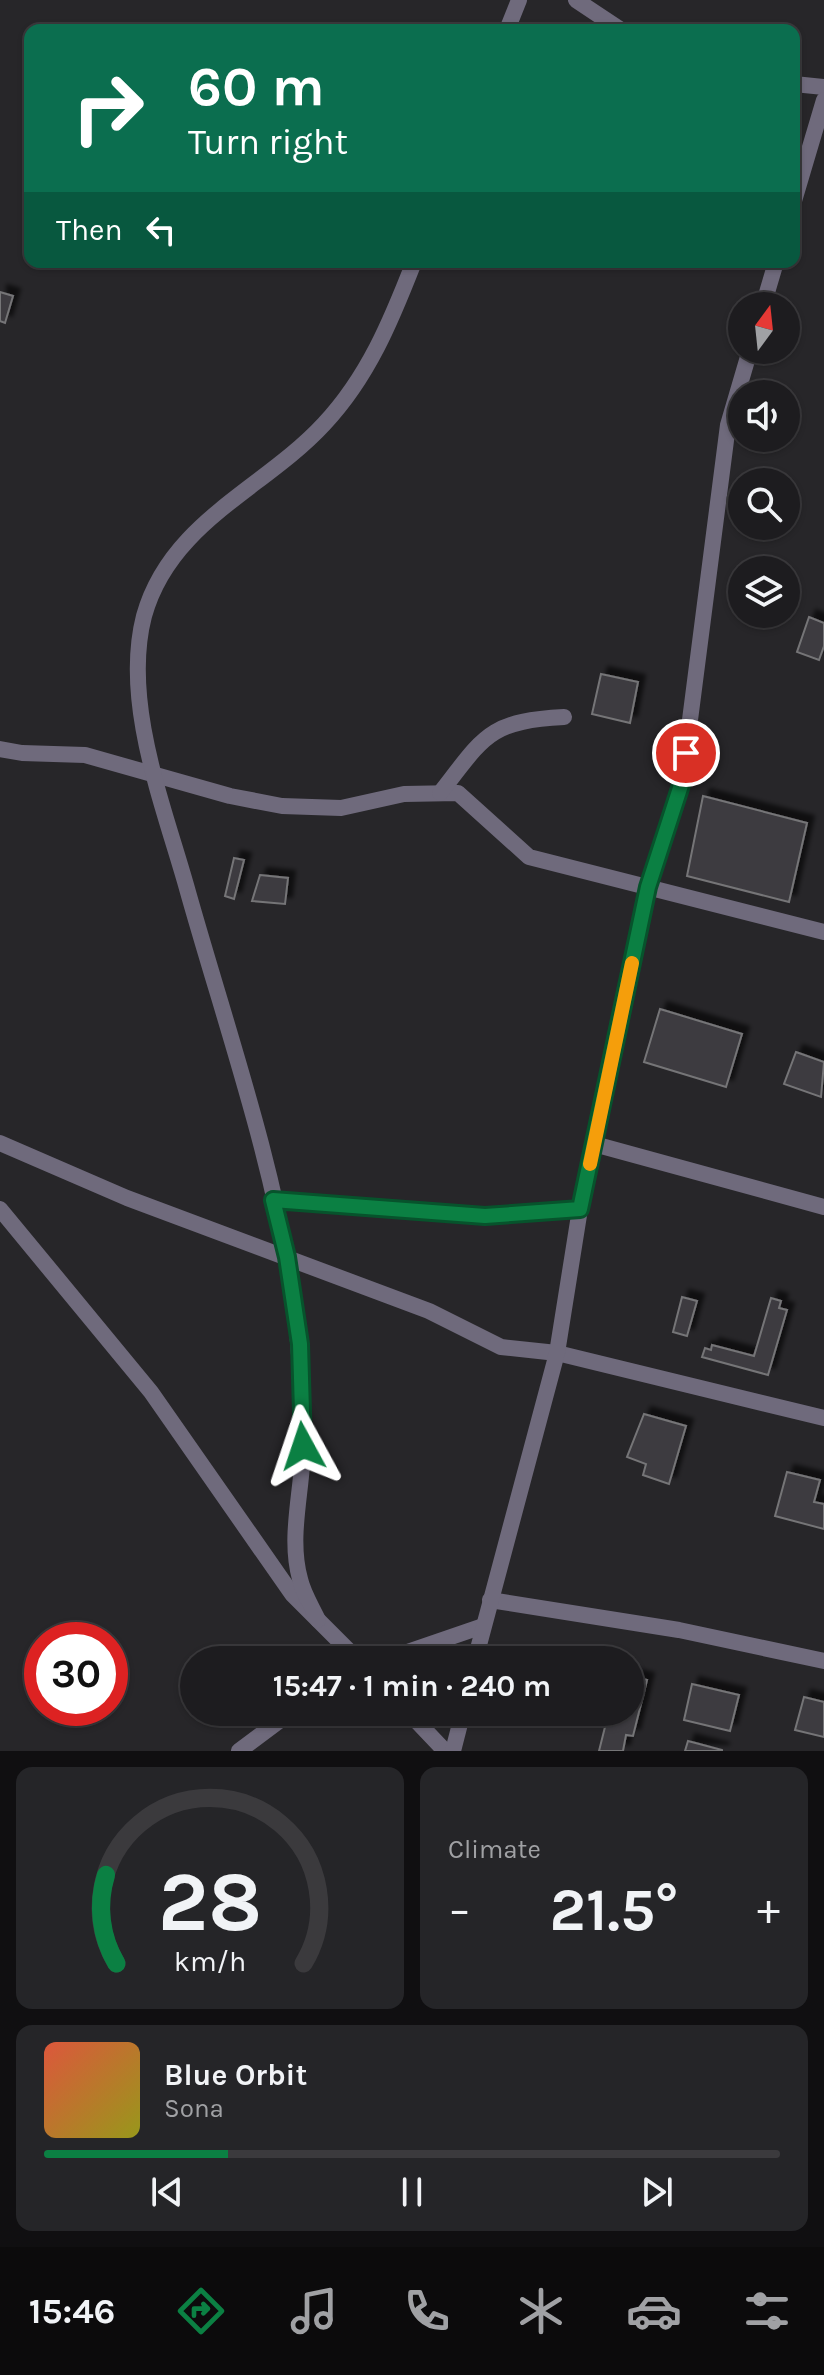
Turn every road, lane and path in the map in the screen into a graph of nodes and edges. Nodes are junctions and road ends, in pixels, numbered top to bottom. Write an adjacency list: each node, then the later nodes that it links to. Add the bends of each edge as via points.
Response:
1 (519, 0): 3 (street)
2 (576, 0): 4 (street)
3 (509, 24)
4 (612, 24)
5 (800, 85): 6 (street)
6 (824, 87)
7 (824, 100): 8 (street)
8 (800, 181)
9 (412, 268): 15 (street, via 388,329 355,389 321,427 203,522 169,562 145,615 135,676)
10 (774, 268): 11 (street)
11 (767, 292)
12 (746, 364): 17 (street, via 728,425 682,782)
13 (564, 717): 16 (street, via 524,719 485,736)
14 (0, 749): 15 (street, via 85,755)
15 (154, 772): 16 (street, via 282,806 341,808 404,794); 21 (street)
16 (440, 793): 17 (street, via 458,793 529,857)
17 (648, 887): 18 (street); 20 (street)
18 (824, 932)
19 (0, 1143): 25 (street, via 127,1198)
20 (594, 1144): 22 (street); 24 (street)
21 (273, 1200): 24 (street, via 485,1216); 25 (street)
22 (824, 1207)
23 (0, 1209): 29 (street, via 151,1392 292,1594)
24 (580, 1209): 26 (street)
25 (287, 1257): 26 (street, via 429,1311 501,1347); 29 (street, via 300,1344 303,1446 296,1551 300,1581)
26 (557, 1353): 27 (street); 28 (street)
27 (824, 1418)
28 (490, 1600): 30 (street); 34 (street, via 679,1630)
29 (318, 1620): 31 (street)
30 (483, 1626): 32 (street); 33 (street)
31 (344, 1646)
32 (425, 1646)
33 (478, 1646)
34 (824, 1661)
35 (272, 1726): 38 (street)
36 (421, 1726): 39 (street)
37 (459, 1726): 40 (street)
38 (239, 1751)
39 (445, 1751)
40 (453, 1751)

